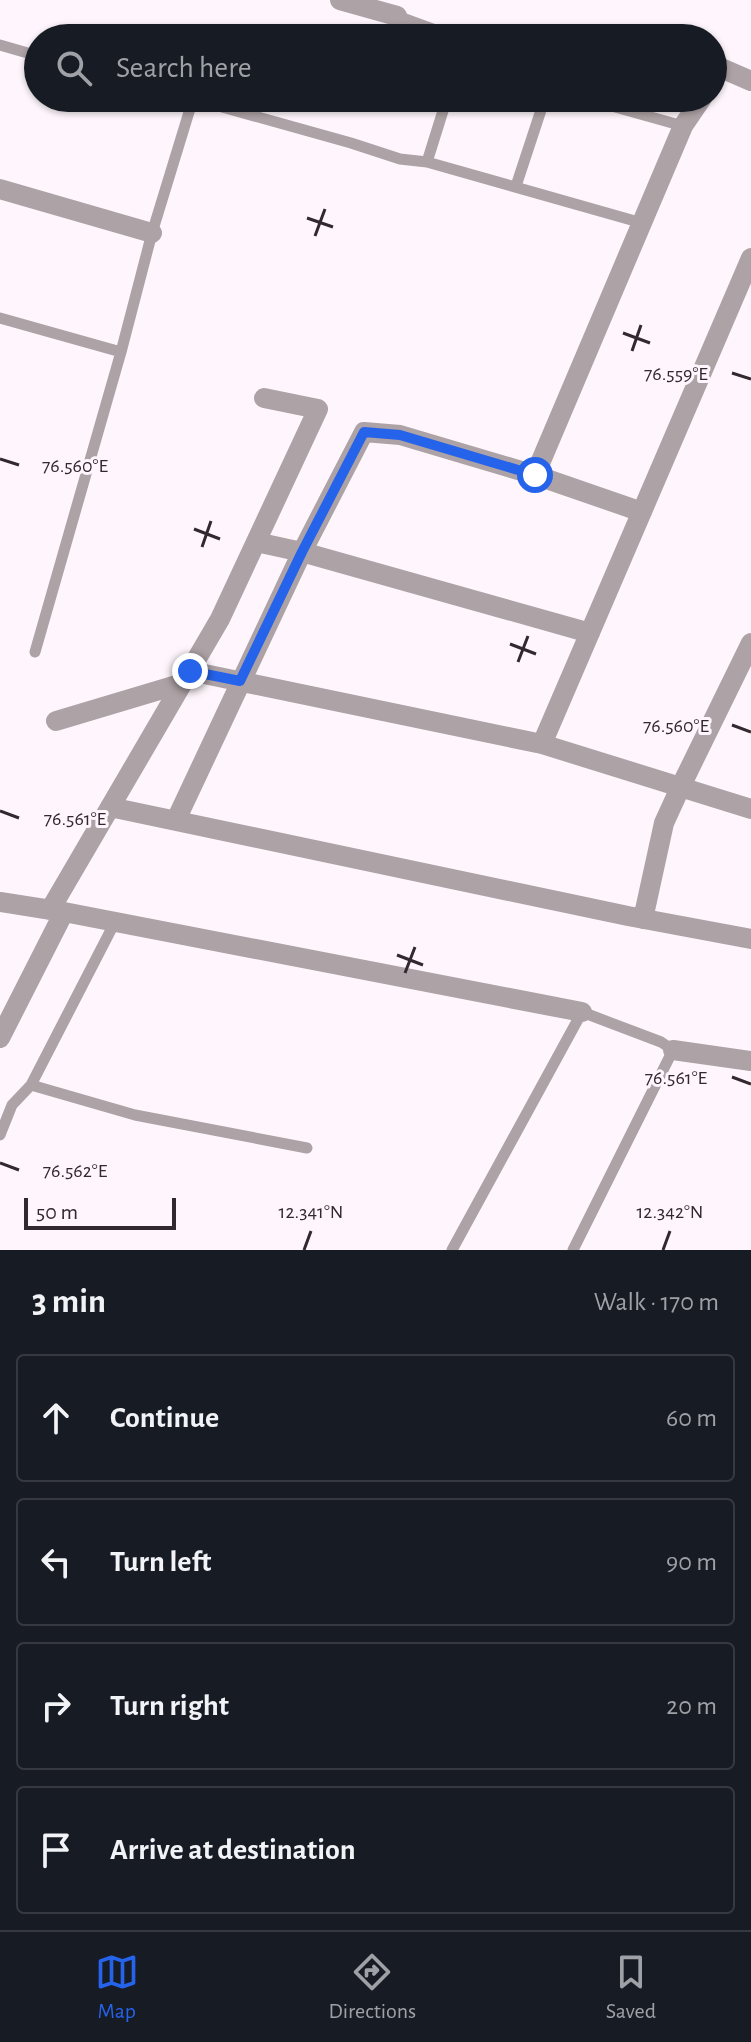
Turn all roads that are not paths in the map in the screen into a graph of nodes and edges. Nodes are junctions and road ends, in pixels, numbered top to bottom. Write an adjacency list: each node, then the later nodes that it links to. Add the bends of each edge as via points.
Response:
1 (340, 0): 2 (street)
2 (397, 16): 3 (lane)
3 (419, 24)
4 (0, 45): 5 (lane)
5 (24, 52)
6 (727, 75): 7 (street)
7 (751, 81)
8 (188, 112): 19 (lane)
9 (242, 112): 15 (lane, via 400,159)
10 (443, 112): 15 (lane)
11 (540, 112): 16 (lane)
12 (633, 112): 14 (lane)
13 (692, 112): 14 (street)
14 (683, 126): 18 (street)
15 (427, 162): 16 (lane)
16 (516, 186): 18 (lane)
17 (0, 189): 19 (street)
18 (642, 223): 24 (street)
19 (152, 233): 22 (lane)
20 (751, 258): 25 (street)
21 (0, 318): 22 (lane)
22 (121, 352): 30 (lane)
23 (264, 398): 26 (street, via 318,409)
24 (535, 475): 25 (street); 27 (street, via 400,435 364,432)
25 (642, 512): 28 (street)
26 (256, 542): 27 (street); 31 (street)
27 (302, 552): 28 (street); 32 (street)
28 (590, 633): 34 (street)
29 (751, 643): 35 (street)
30 (35, 652)
31 (187, 677): 32 (street); 33 (street); 36 (street)
32 (240, 681): 34 (street); 38 (street)
33 (56, 721)
34 (542, 744): 35 (street)
35 (680, 788): 37 (street); 41 (street, via 664,823)
36 (110, 807): 38 (street); 40 (street)
37 (751, 809)
38 (176, 820): 41 (street)
39 (0, 902): 40 (street)
40 (57, 911): 42 (street); 45 (street)
41 (643, 919): 43 (street)
42 (115, 922): 44 (street); 48 (lane)
43 (751, 939)
44 (582, 1012): 46 (lane); 51 (lane)
45 (0, 1038)
46 (673, 1050): 47 (street); 52 (lane)
47 (751, 1061)
48 (31, 1085): 49 (lane, via 12,1105); 50 (lane, via 135,1115)
49 (0, 1135)
50 (307, 1148)
51 (452, 1250)
52 (573, 1250)

